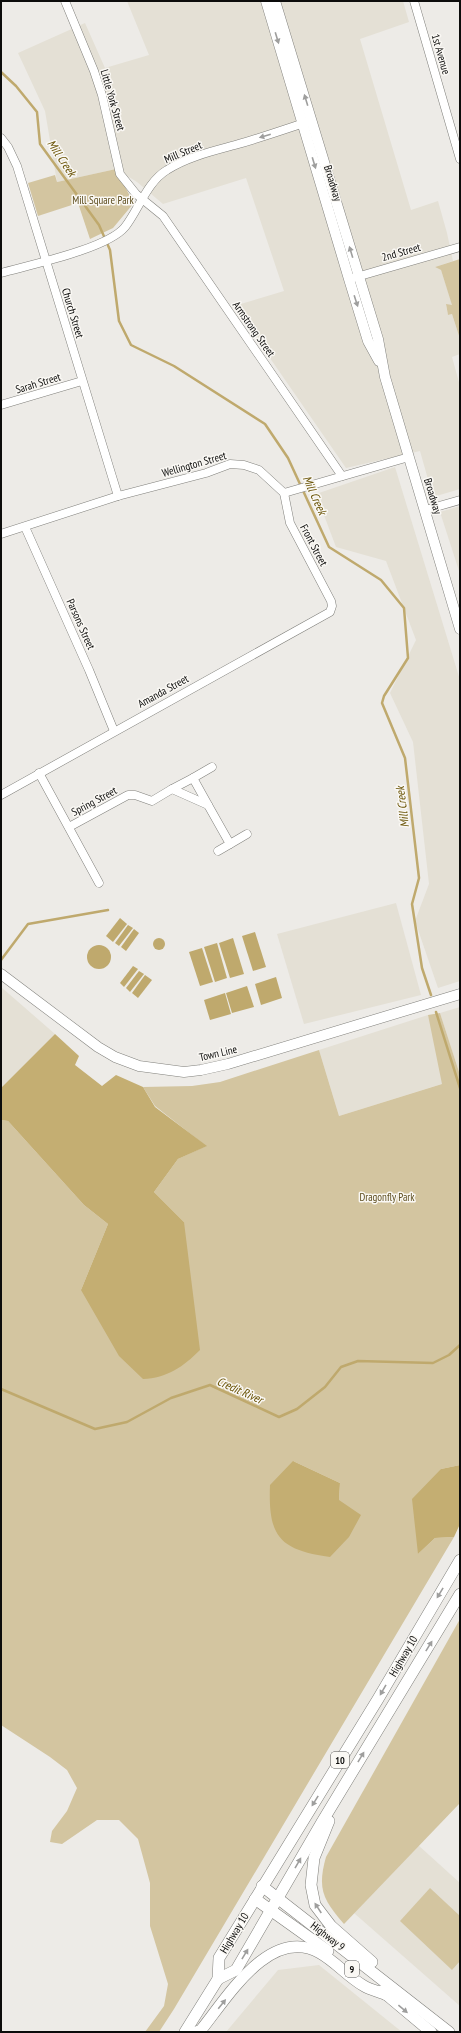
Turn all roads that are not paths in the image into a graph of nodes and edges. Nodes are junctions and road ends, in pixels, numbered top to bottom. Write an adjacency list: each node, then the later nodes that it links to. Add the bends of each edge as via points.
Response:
1 (65, 1): 8 (street, Little York Street, via 102,95 120,174)
2 (266, 1): 5 (main road, Broadway, one-way to 5)
3 (275, 1): 5 (main road, Broadway, one-way to 3)
4 (414, 1): 7 (street, 1st Avenue)
5 (307, 122): 8 (street, Mill Street, one-way to 8, via 213,151 172,167 154,180); 12 (main road, Broadway)
6 (1, 138): 10 (street, Church Street, via 17,166)
7 (460, 159)
8 (144, 200): 10 (street, Mill Street, via 124,228 112,238); 16 (street, Armstrong Street, via 163,216)
9 (460, 247): 12 (street, 2nd Street)
10 (46, 261): 11 (street, Mill Street); 13 (street, Church Street)
11 (1, 273)
12 (354, 278): 15 (main road, Broadway, via 368,341 383,370)
13 (82, 381): 14 (street, Sarah Street); 18 (street, Church Street)
14 (1, 405)
15 (409, 457): 16 (street); 20 (main road, Broadway)
16 (342, 476): 17 (street)
17 (284, 493): 18 (street, Wellington Street, via 264,472 236,464); 23 (street, Front Street, via 290,523)
18 (118, 496): 21 (street, Wellington Street)
19 (460, 500): 20 (street)
20 (425, 510): 24 (main road, Broadway)
21 (25, 527): 22 (street, Wellington Street); 25 (street, Parsons Street)
22 (1, 534)
23 (332, 606): 25 (street, Amanda Street, via 327,614)
24 (460, 629)
25 (114, 731): 27 (street, Amanda Street)
26 (212, 767): 28 (street, Spring Street)
27 (39, 773): 30 (street, Amanda Street); 32 (street, Spring Street)
28 (193, 778): 29 (street, Spring Street); 31 (street)
29 (172, 789): 31 (street); 32 (street, Spring Street, via 152,801 128,795)
30 (1, 795)
31 (208, 806): 34 (street)
32 (69, 827): 36 (street, Spring Street)
33 (247, 834): 34 (street)
34 (230, 844): 35 (street)
35 (218, 851)
36 (100, 883)
37 (1, 974): 38 (main road, Town Line, via 115,1058 139,1066 184,1072 228,1064)
38 (460, 994)
39 (460, 1560): 42 (highway, Highway 10 / 10, one-way to 42, via 378,1699)
40 (460, 1594): 41 (highway, Highway 10 / 10, one-way to 40)
41 (334, 1802): 43 (highway, Highway 10 / 10, one-way to 41); 47 (highway, one-way to 41, via 381,1971 331,1926 315,1905 311,1885 314,1858 328,1825)
42 (262, 1886): 43 (highway, Highway 9 / 9); 44 (highway, Highway 10 / 10)
43 (279, 1897): 45 (highway, Highway 10 / 10); 47 (highway, Highway 9 / 9)
44 (255, 1899): 45 (highway, Highway 9 / 9); 46 (highway, Highway 10 / 10, via 219,1958)
45 (271, 1910): 46 (highway, Highway 10 / 10, one-way to 45, via 236,1970); 47 (highway, Highway 9 / 9)
46 (218, 1979): 48 (highway, 10)
47 (390, 1991): 49 (highway, one-way to 47, via 201,2030 257,1963 272,1952 293,1947 307,1948 320,1953 364,1986); 50 (highway, Highway 9 / 9, one-way to 50); 51 (highway, Highway 9 / 9)
48 (185, 2032)
49 (196, 2032)
50 (431, 2032)
51 (448, 2032)

